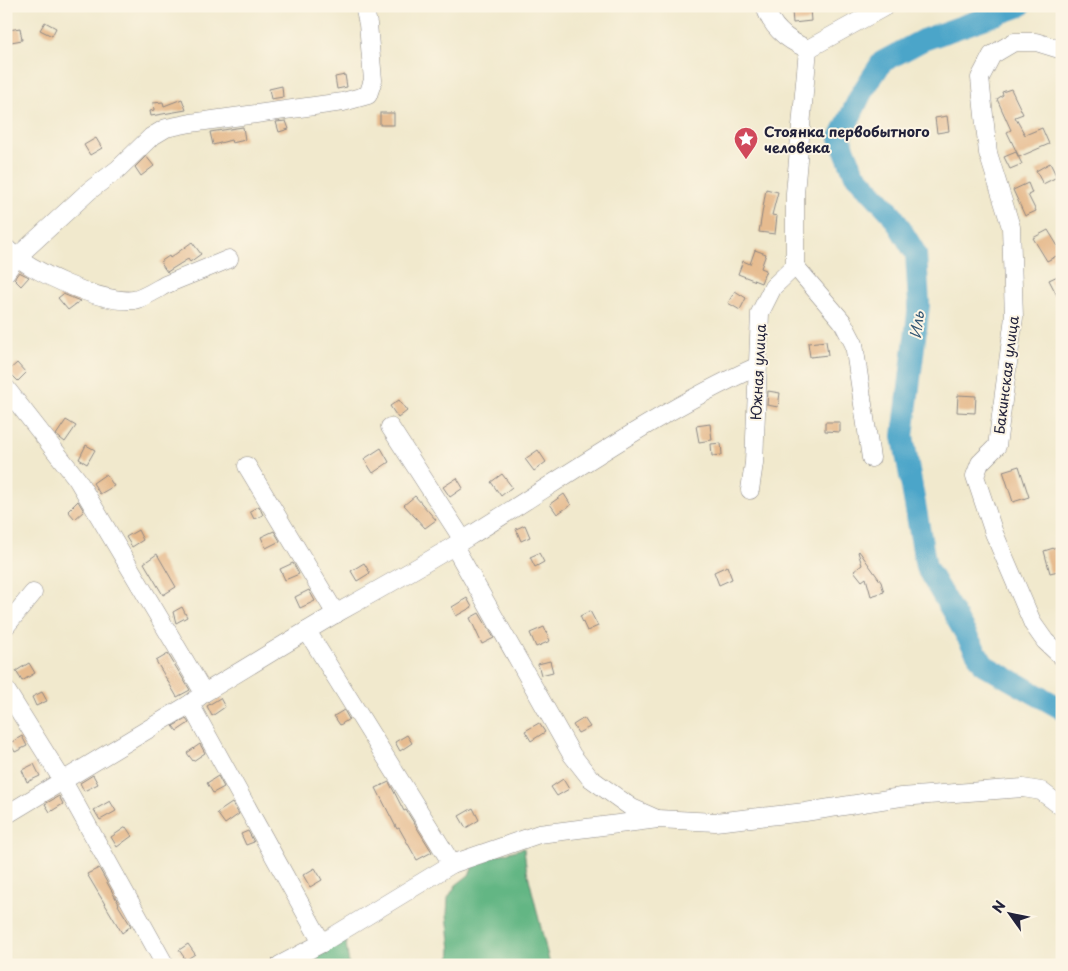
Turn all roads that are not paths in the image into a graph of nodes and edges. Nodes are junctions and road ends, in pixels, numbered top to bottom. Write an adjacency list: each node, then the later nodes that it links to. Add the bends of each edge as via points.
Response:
1 (364, 6): 5 (street)
2 (379, 6): 5 (street)
3 (766, 6): 6 (street, via 768,17 778,31)
4 (886, 6): 6 (street)
5 (368, 24): 8 (street, via 373,80 368,95 343,102 166,128 151,137 118,169)
6 (808, 49): 10 (street, via 795,193)
7 (1062, 50): 22 (street, Бакинская улица, via 1036,42 1014,42 992,55 980,78 988,153 1011,227 1014,318 997,446 980,463 975,476 994,533 1033,624)
8 (9, 259): 9 (street, via 52,279 107,298 135,300)
9 (229, 259)
10 (795, 266): 11 (street, Южная улица, via 774,287 760,313); 14 (street, via 842,321 854,344)
11 (758, 366): 16 (street, Южная улица); 17 (street, via 664,415)
12 (6, 388): 24 (street, via 77,479)
13 (390, 427): 17 (street)
14 (871, 458)
15 (247, 466): 19 (street)
16 (750, 490)
17 (459, 543): 19 (street); 29 (street, via 572,755 590,778 632,808)
18 (32, 593): 20 (street)
19 (336, 614): 21 (street)
20 (6, 626)
21 (307, 631): 24 (street); 30 (street)
22 (1062, 657)
23 (6, 690): 26 (street)
24 (204, 694): 25 (street)
25 (190, 704): 26 (street); 31 (street)
26 (63, 781): 28 (street); 32 (street)
27 (1062, 806): 29 (street, via 1041,791 1023,788 901,798 715,822)
28 (6, 815)
29 (658, 819): 30 (street, via 539,834)
30 (452, 864): 31 (street)
31 (322, 943): 33 (street)
32 (165, 965)
33 (280, 965)

